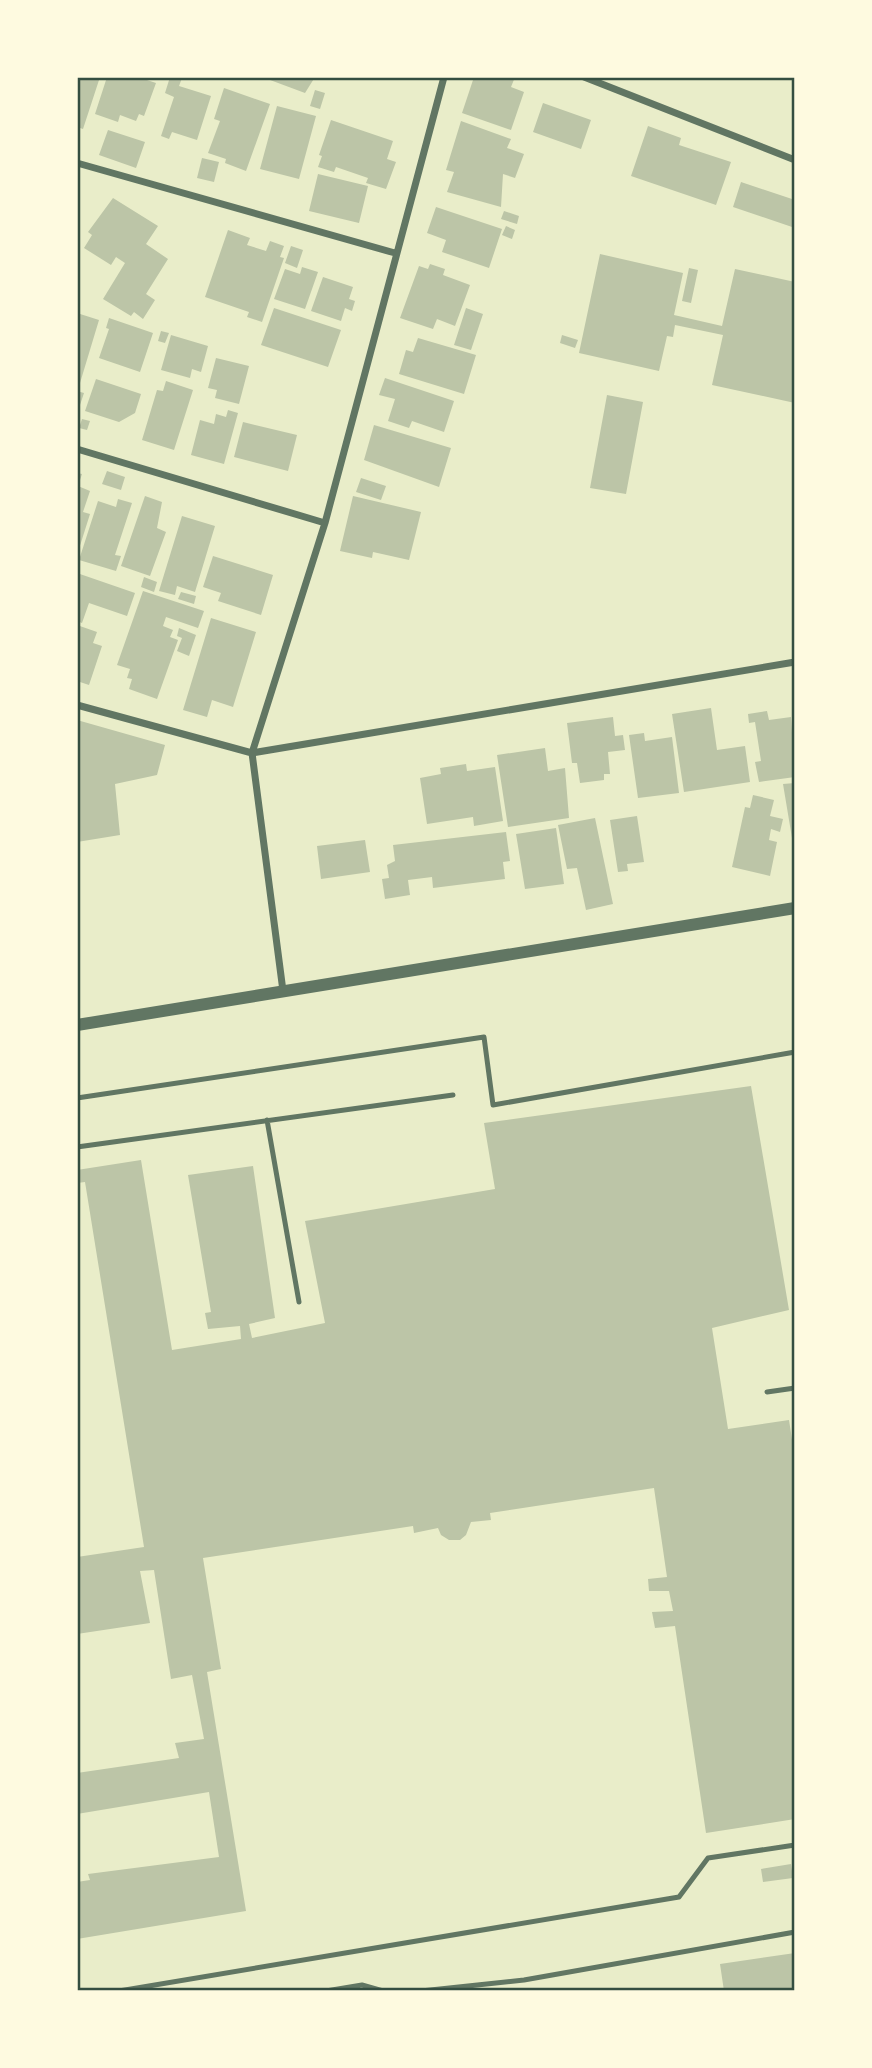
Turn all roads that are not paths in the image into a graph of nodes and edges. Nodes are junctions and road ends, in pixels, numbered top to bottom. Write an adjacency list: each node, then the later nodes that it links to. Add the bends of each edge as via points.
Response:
1 (444, 77): 5 (street)
2 (584, 77): 3 (street)
3 (795, 160)
4 (77, 163): 5 (street)
5 (395, 253): 7 (street)
6 (77, 449): 7 (street)
7 (325, 523): 10 (street)
8 (795, 662): 10 (street)
9 (77, 705): 10 (street)
10 (252, 753): 12 (street)
11 (795, 908): 12 (street)
12 (283, 991): 13 (street)
13 (77, 1025)
14 (795, 1052): 16 (lane, via 493,1105 484,1037)
15 (453, 1095): 17 (lane)
16 (77, 1098)
17 (267, 1120): 18 (lane); 19 (lane)
18 (77, 1147)
19 (299, 1302)
20 (795, 1388): 21 (lane)
21 (767, 1392)
22 (795, 1845): 24 (lane, via 708,1858 679,1897)
23 (795, 1932): 27 (lane, via 524,1980)
24 (119, 1991)
25 (326, 1991): 26 (lane, via 362,1985)
26 (383, 1991)
27 (421, 1991)

